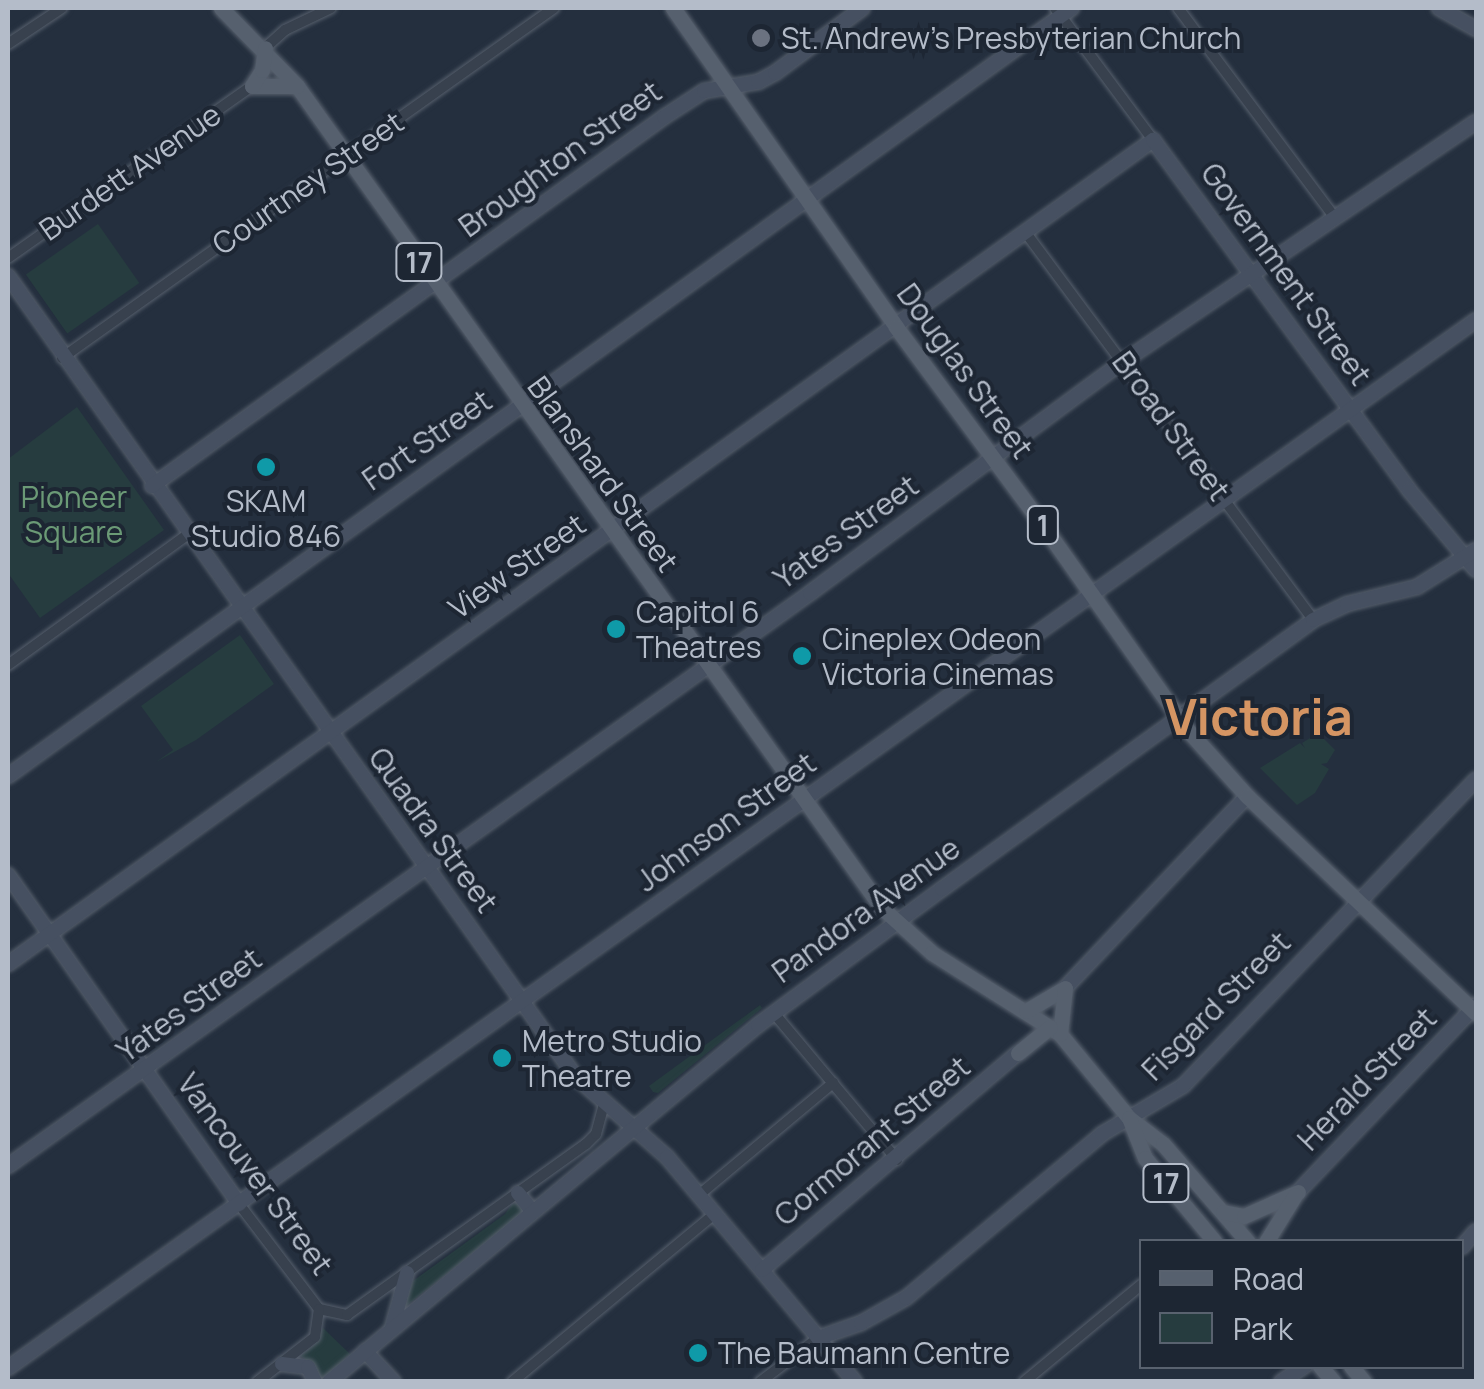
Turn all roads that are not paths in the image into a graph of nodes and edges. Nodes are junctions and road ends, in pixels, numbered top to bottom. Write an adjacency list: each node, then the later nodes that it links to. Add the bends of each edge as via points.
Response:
1 (62, 8): 11 (street)
2 (221, 8): 12 (main road, Blanshard Street / 17)
3 (331, 8): 12 (street, via 284,30)
4 (554, 8): 18 (street, Courtney Street)
5 (673, 8): 15 (main road, Douglas Street / 1)
6 (864, 8): 15 (main road, Broughton Street, via 776,73)
7 (1178, 8): 20 (street)
8 (1439, 8): 10 (main road)
9 (1063, 10): 17 (street, Government Street); 19 (main road, Fort Street)
10 (1476, 29)
11 (8, 44)
12 (265, 48): 13 (main road); 14 (main road, Blanshard Street / 17)
13 (252, 86): 14 (main road); 22 (street, Burdett Avenue)
14 (296, 86): 18 (main road, Blanshard Street / 17)
15 (732, 88): 19 (main road, Douglas Street / 1); 26 (main road, Broughton Street, via 704,91)
16 (1476, 122): 20 (main road, Yates Street)
17 (1153, 140): 21 (main road, View Street); 24 (main road, Government Street)
18 (344, 158): 26 (main road, Blanshard Street / 17); 30 (street, Courtney Street)
19 (809, 200): 29 (main road, Douglas Street / 1); 32 (main road, Fort Street)
20 (1335, 218): 23 (main road, Yates Street)
21 (1026, 233): 29 (main road, View Street); 31 (street, Broad Street)
22 (8, 258)
23 (1274, 259): 24 (main road, Yates Street); 27 (main road)
24 (1252, 274): 27 (main road, Government Street); 31 (main road, Yates Street)
25 (8, 276): 30 (main road, Quadra Street)
26 (434, 284): 32 (main road, Blanshard Street / 17); 35 (main road, Broughton Street)
27 (1270, 298): 33 (main road, Government Street)
28 (1476, 320): 33 (main road, Johnson Street)
29 (896, 327): 34 (main road, Douglas Street / 1); 37 (main road, View Street)
30 (62, 358): 35 (main road, Quadra Street)
31 (1124, 362): 34 (main road, Yates Street); 36 (street, Broad Street)
32 (522, 407): 37 (main road, Blanshard Street / 17); 41 (main road, Fort Street)
33 (1351, 410): 36 (main road, Johnson Street); 39 (main road, Government Street)
34 (995, 458): 40 (main road, Douglas Street / 1); 44 (main road, Yates Street)
35 (152, 486): 38 (main road, Quadra Street)
36 (1224, 498): 40 (main road, Johnson Street); 42 (street, Broad Street)
37 (611, 533): 44 (main road, Blanshard Street / 17); 46 (main road, View Street)
38 (188, 534): 41 (main road, Quadra Street); 43 (street)
39 (1473, 559): 42 (main road, Pandora Avenue, via 1418,588 1348,604)
40 (1091, 592): 45 (main road, Douglas Street / 1); 50 (main road, Johnson Street)
41 (240, 608): 46 (main road, Quadra Street); 47 (main road, Fort Street)
42 (1313, 620): 45 (main road, Pandora Avenue)
43 (8, 665)
44 (706, 666): 50 (main road, Blanshard Street / 17); 51 (main road, Yates Street)
45 (1179, 718): 49 (main road, Douglas Street / 1); 54 (main road, Pandora Avenue)
46 (329, 733): 51 (main road, Quadra Street); 55 (main road, View Street)
47 (8, 776)
48 (1476, 778): 53 (main road, Fisgard Street)
49 (1248, 796): 53 (main road, Douglas Street / 1); 57 (main road)
50 (804, 799): 54 (main road, Blanshard Street / 17); 58 (main road, Johnson Street)
51 (426, 868): 58 (main road, Quadra Street); 64 (main road, Yates Street)
52 (8, 875): 55 (main road, Vancouver Street)
53 (1359, 901): 59 (main road, Douglas Street / 1); 67 (main road, Fisgard Street, via 1182,1086)
54 (895, 923): 60 (main road, Pandora Avenue); 61 (main road, Blanshard Street / 17)
55 (50, 933): 56 (main road, View Street); 64 (main road, Vancouver Street)
56 (8, 964)
57 (1065, 988): 61 (main road); 62 (main road)
58 (522, 1001): 66 (main road, Quadra Street); 74 (main road, Johnson Street)
59 (1475, 1009): 71 (main road, Herald Street)
60 (773, 1012): 65 (street); 68 (main road, Pandora Avenue)
61 (1031, 1014): 62 (main road, Blanshard Street / 17); 63 (main road)
62 (1055, 1030): 63 (main road); 67 (main road, Blanshard Street / 17)
63 (1018, 1053): 69 (main road, Cormorant Street)
64 (146, 1070): 70 (main road, Yates Street); 74 (main road, Vancouver Street)
65 (832, 1083): 69 (street); 73 (street)
66 (604, 1104): 68 (main road, Quadra Street); 72 (street, via 596,1134)
67 (1129, 1118): 76 (main road, Blanshard Street / 17, via 1155,1136); 78 (main road, Blanshard Street / 17, via 1145,1158); 86 (main road, Fisgard Street, via 906,1298)
68 (632, 1126): 73 (main road, Quadra Street); 75 (main road, Pandora Avenue)
69 (897, 1160): 81 (main road, Cormorant Street)
70 (8, 1166)
71 (1298, 1192): 76 (main road, via 1244,1216); 80 (main road)
72 (518, 1193): 75 (main road); 82 (street)
73 (699, 1195): 77 (main road, Quadra Street)
74 (239, 1204): 84 (street, Vancouver Street); 89 (main road, Johnson Street)
75 (532, 1211): 85 (main road, Pandora Avenue)
76 (1223, 1212): 79 (main road, Blanshard Street / 17)
77 (714, 1214): 81 (main road, Quadra Street); 94 (street)
78 (1209, 1239)
79 (1246, 1239)
80 (1268, 1239)
81 (762, 1270): 86 (main road, Quadra Street)
82 (408, 1273): 84 (street, via 347,1315); 85 (main road)
83 (1139, 1286): 97 (street)
84 (320, 1309): 88 (street, via 314,1337)
85 (392, 1328): 87 (main road, Pandora Avenue)
86 (818, 1338): 95 (street); 96 (main road, Quadra Street)
87 (365, 1351): 92 (main road, Pandora Avenue); 93 (main road)
88 (282, 1364): 90 (street); 91 (main road, via 308,1368)
89 (8, 1368)
90 (257, 1382)
91 (315, 1382)
92 (329, 1382)
93 (394, 1382)
94 (512, 1382)
95 (760, 1382)
96 (855, 1382)
97 (1024, 1382)

